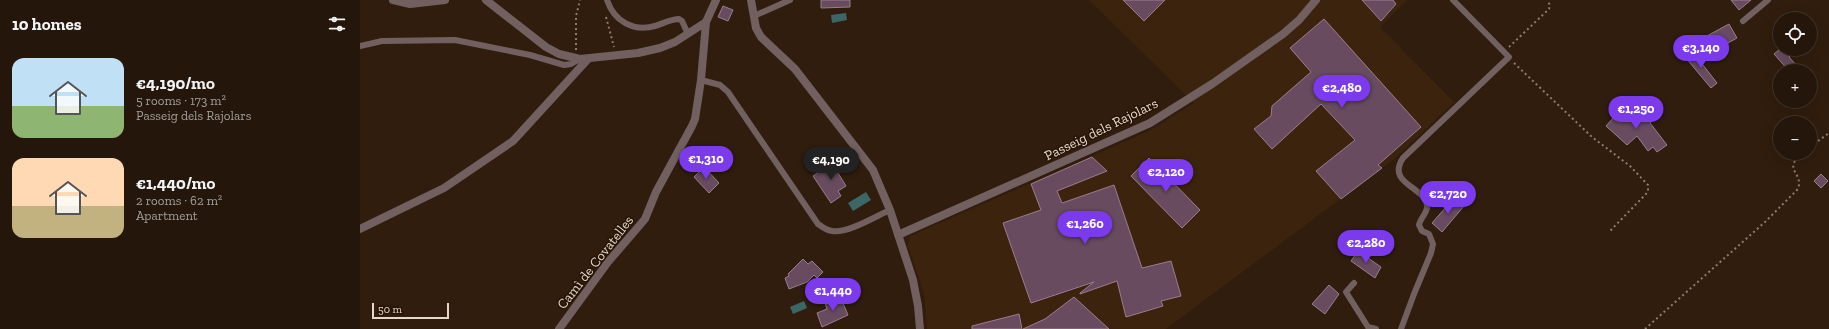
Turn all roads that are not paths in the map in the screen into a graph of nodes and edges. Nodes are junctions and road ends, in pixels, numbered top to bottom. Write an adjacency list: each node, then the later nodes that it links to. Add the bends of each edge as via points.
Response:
1 (393, 0): 2 (street, via 410,4)
2 (445, 0)
3 (486, 0): 16 (street, via 546,47 559,54)
4 (607, 0): 14 (lane, via 615,15 635,28 653,27 679,19)
5 (716, 0): 13 (street)
6 (751, 0): 11 (street)
7 (790, 0): 11 (lane)
8 (1316, 0): 20 (street, Passeig dels Rajolars, via 1283,34 1212,84 1150,123)
9 (1454, 0): 25 (lane, via 1506,55 1400,164 1404,182 1426,202 1427,209 1418,225 1422,231 1429,234 1433,244)
10 (1768, 0): 12 (lane)
11 (754, 16): 18 (street, via 761,37 795,69 868,162)
12 (1744, 21)
13 (706, 22): 14 (street); 17 (street, Camì de Covatelles)
14 (688, 34): 16 (street, via 660,48)
15 (360, 46): 16 (lane, via 382,41 448,39 510,50 564,65)
16 (582, 58): 19 (street, via 513,141 444,188)
17 (701, 80): 18 (lane, via 720,85 728,92 818,224 830,231 842,231); 22 (street, Camì de Covatelles, via 695,119 644,219 608,262)
18 (890, 210): 20 (street)
19 (360, 229)
20 (898, 235): 23 (street, via 916,292)
21 (1354, 283): 24 (lane, via 1346,292 1368,327)
22 (559, 329)
23 (920, 329)
24 (1376, 329)
25 (1401, 329)

